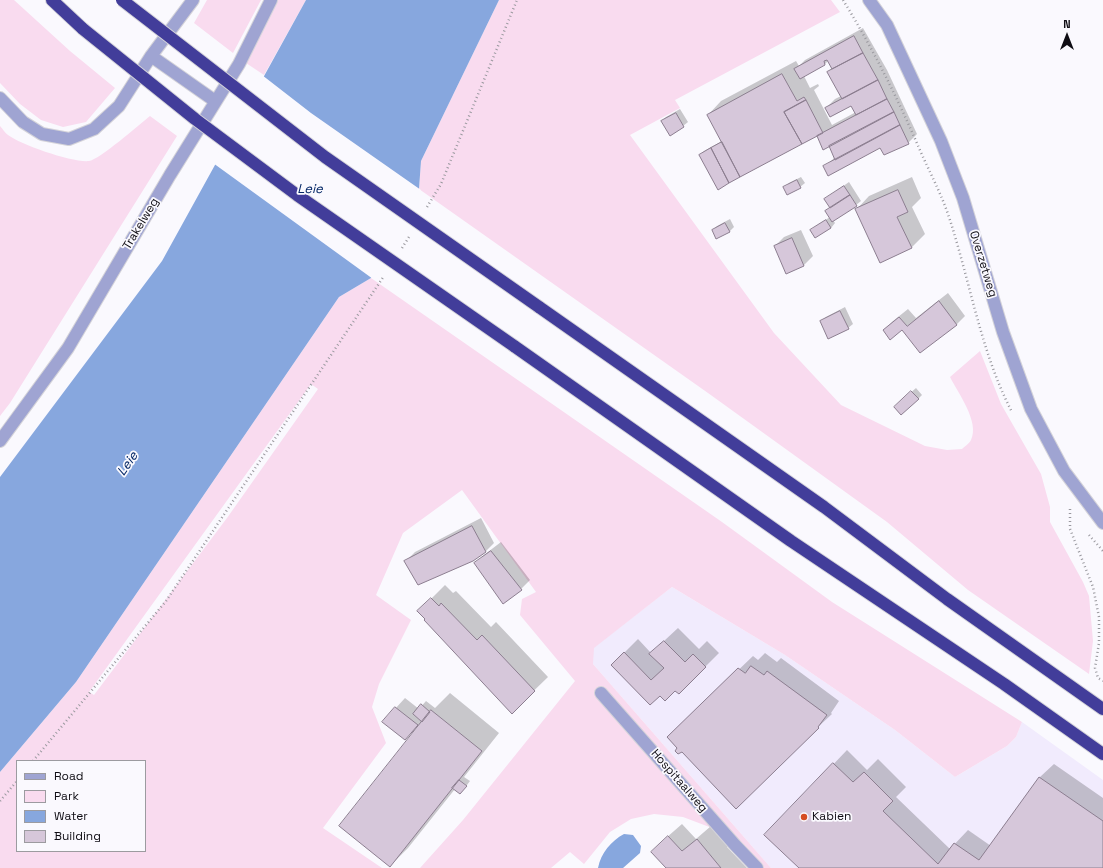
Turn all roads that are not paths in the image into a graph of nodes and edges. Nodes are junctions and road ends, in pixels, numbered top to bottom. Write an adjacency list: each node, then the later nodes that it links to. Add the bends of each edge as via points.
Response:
1 (52, 0): 13 (highway, bridge, via 195,119 297,195 791,541)
2 (122, 0): 12 (highway, bridge, via 325,157 824,507 947,599)
3 (193, 0): 6 (street)
4 (271, 0): 8 (street, Trakelweg, via 239,64)
5 (869, 0): 10 (street, Overzetweg, via 887,25 941,141 963,198 1003,332 1031,409 1064,471)
6 (151, 56): 7 (street, via 119,106 94,129 69,139 42,134 23,122); 8 (street)
7 (0, 98)
8 (215, 101): 9 (street, Trakelweg, via 68,348)
9 (0, 441)
10 (1103, 523)
11 (601, 693): 14 (street, Hospitaalweg)
12 (1103, 708)
13 (1103, 754)
14 (758, 868)

